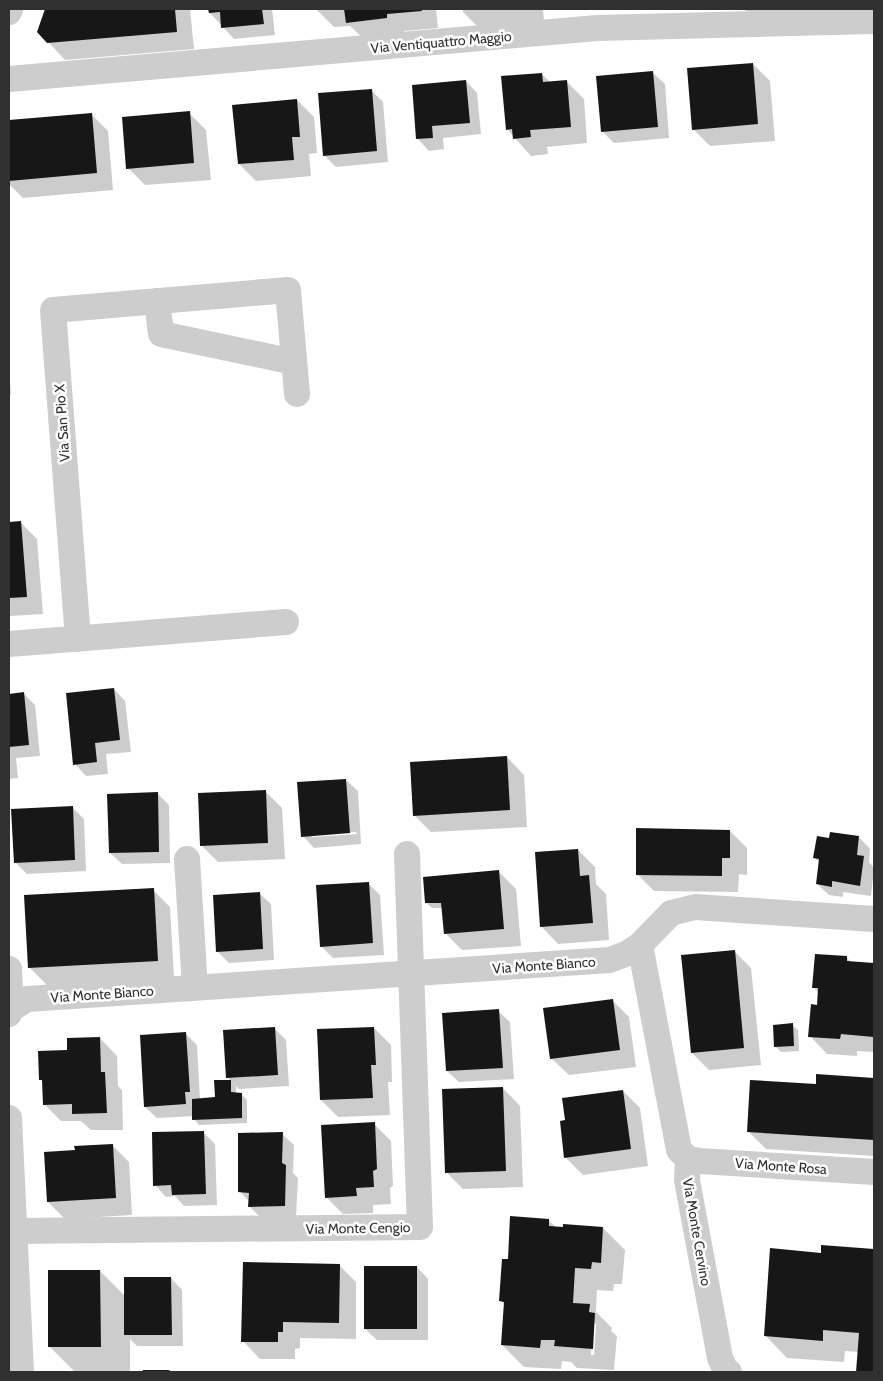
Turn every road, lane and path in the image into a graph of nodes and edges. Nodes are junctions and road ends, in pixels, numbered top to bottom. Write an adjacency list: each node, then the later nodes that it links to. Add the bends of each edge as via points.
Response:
1 (865, 17): 2 (street, Via Ventiquattro Maggio, via 597,28)
2 (9, 79)
3 (157, 301): 4 (street, via 161,334); 4 (street, Via San Pio X, via 288,290); 7 (street, Via San Pio X, via 53,310)
4 (294, 362): 5 (street, Via San Pio X)
5 (297, 394)
6 (286, 622): 7 (street)
7 (78, 639): 8 (street)
8 (9, 644)
9 (407, 854): 14 (street, Via Monte Cengio)
10 (187, 859): 15 (street)
11 (874, 919): 12 (street, Via Monte Bianco, via 695,907 671,913)
12 (640, 945): 14 (street, Via Monte Bianco, via 610,960); 18 (street, Via Monte Cervino, via 679,1150)
13 (9, 969): 16 (street, Via Monte Bianco)
14 (411, 974): 15 (street, Via Monte Bianco); 20 (street, Via Monte Cengio, via 420,1227)
15 (195, 988): 16 (street, Via Monte Bianco, via 27,999)
16 (10, 1011)
17 (9, 1118): 20 (street)
18 (688, 1159): 19 (street, Via Monte Rosa); 22 (street, Via Monte Cervino, via 687,1180 720,1358)
19 (874, 1172)
20 (14, 1232): 21 (street)
21 (21, 1372)
22 (729, 1372)

